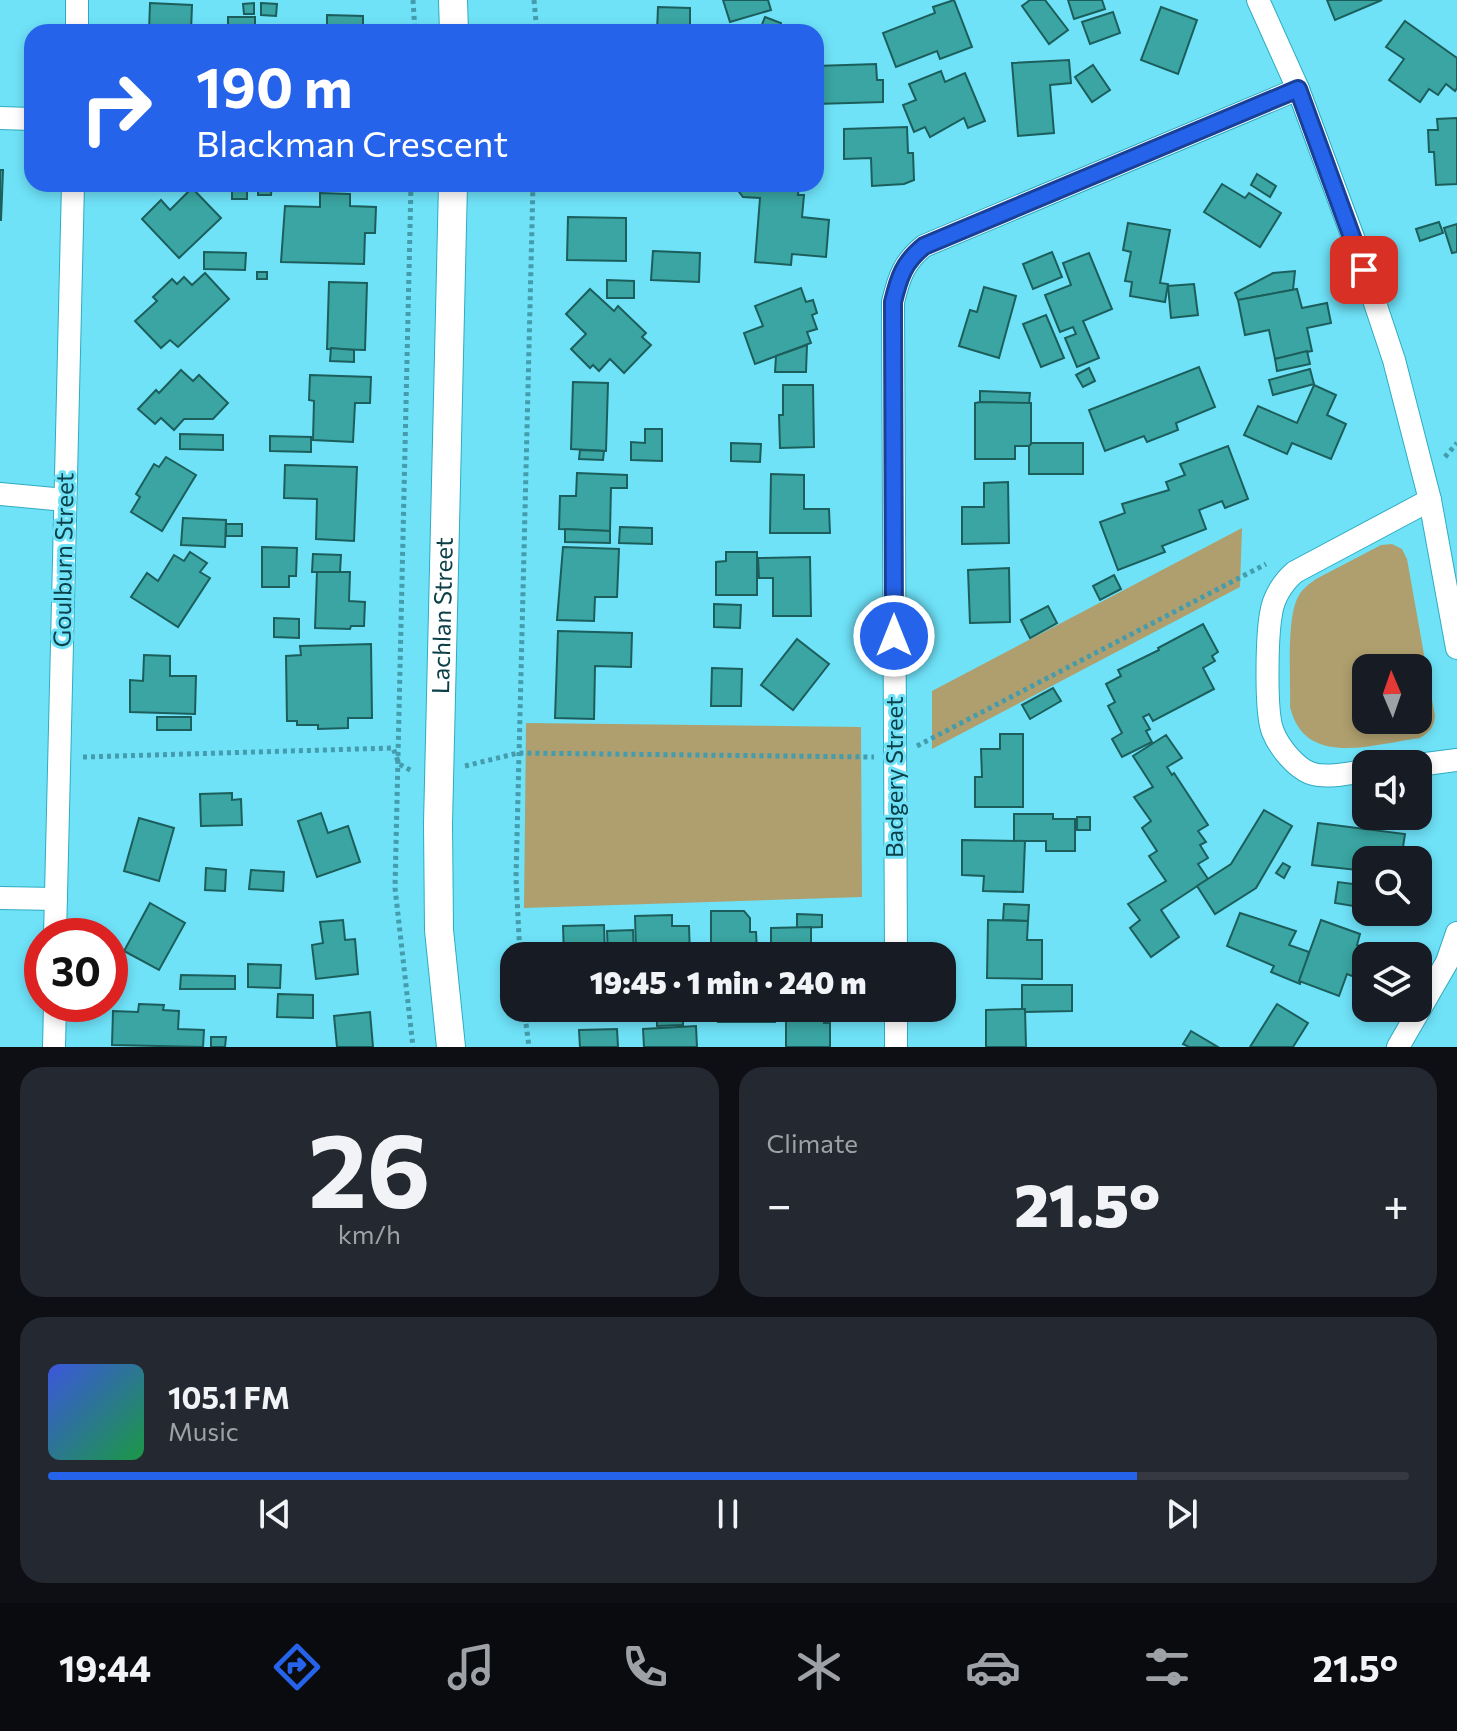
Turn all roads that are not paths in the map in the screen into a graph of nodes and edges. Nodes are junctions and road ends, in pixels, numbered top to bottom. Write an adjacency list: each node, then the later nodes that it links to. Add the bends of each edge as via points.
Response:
1 (77, 0): 4 (street)
2 (453, 0): 5 (street)
3 (1258, 0): 6 (street)
4 (77, 24)
5 (454, 24)
6 (1298, 89): 13 (street, via 1394,360); 22 (street, Badgery Street, via 924,246 900,273 893,302)
7 (0, 118): 8 (street)
8 (24, 119)
9 (73, 192): 12 (street, Goulburn Street)
10 (453, 192): 26 (street, Lachlan Street, via 439,772 439,930)
11 (0, 494): 12 (street)
12 (65, 500): 19 (street, Goulburn Street)
13 (1430, 500): 14 (street); 17 (street, via 1295,572 1271,612 1268,709 1273,733 1292,761 1310,773)
14 (1457, 648)
15 (1457, 760): 16 (street)
16 (1432, 763)
17 (1352, 773)
18 (0, 898): 19 (street)
19 (56, 899): 20 (street, Goulburn Street)
20 (55, 918)
21 (1457, 933): 28 (street, via 1447,962)
22 (896, 942)
23 (55, 1022): 25 (street)
24 (896, 1022): 27 (street)
25 (54, 1047)
26 (451, 1047)
27 (896, 1047)
28 (1398, 1047)

